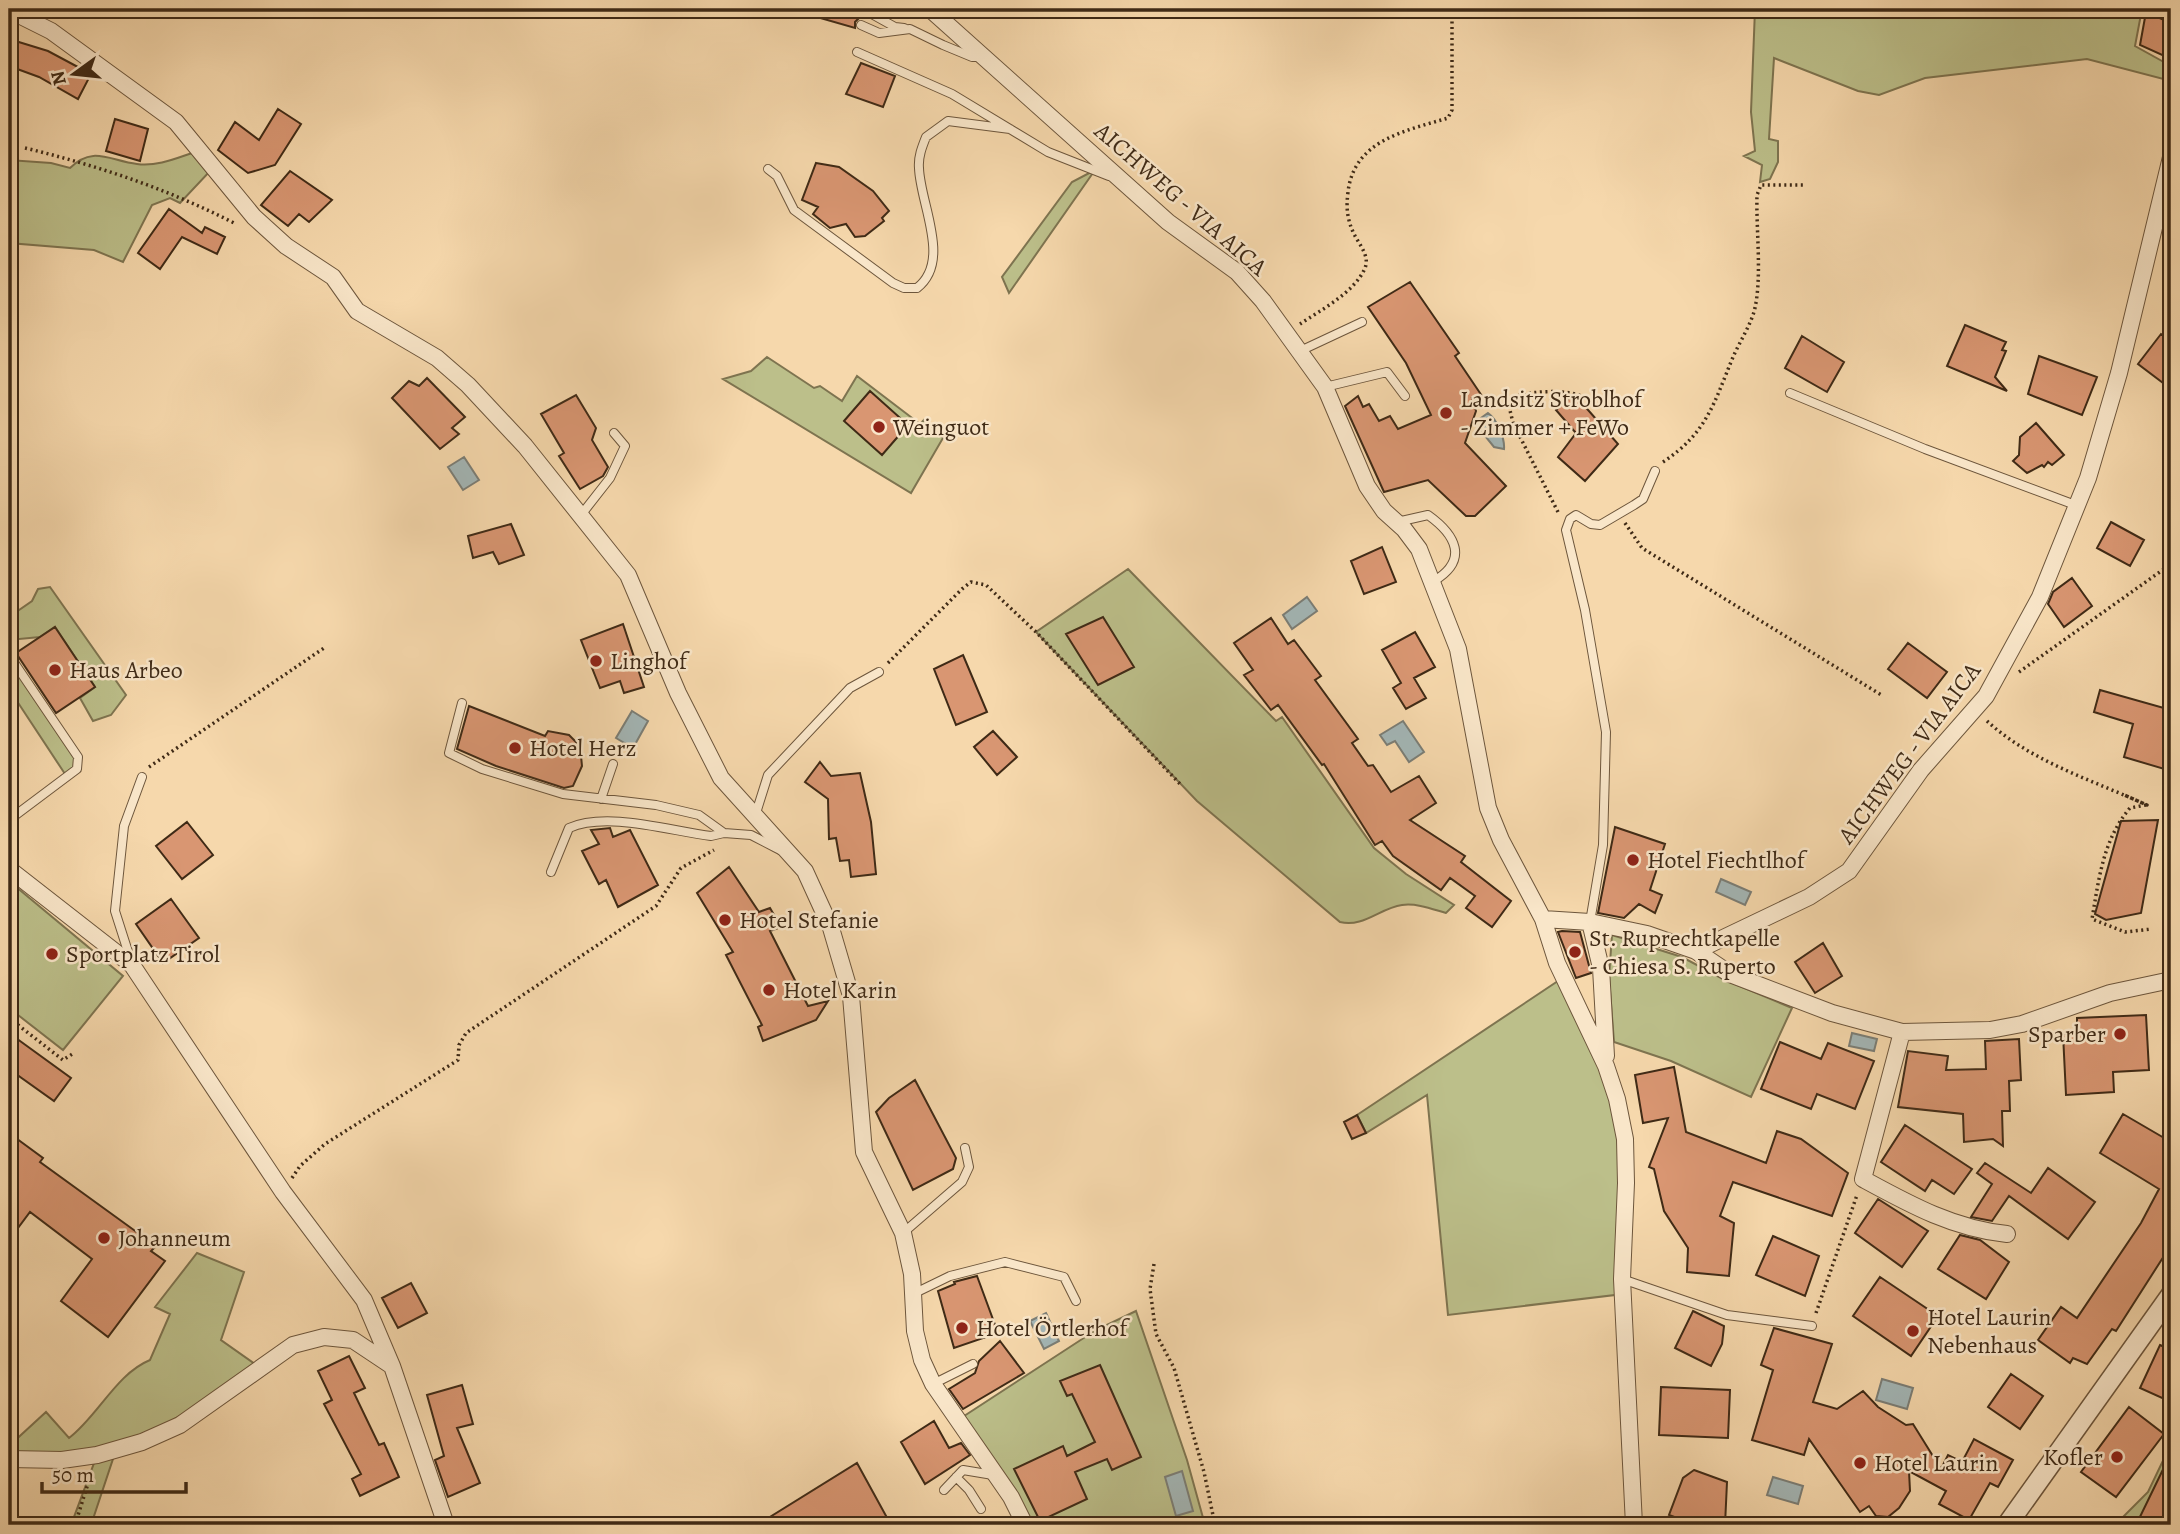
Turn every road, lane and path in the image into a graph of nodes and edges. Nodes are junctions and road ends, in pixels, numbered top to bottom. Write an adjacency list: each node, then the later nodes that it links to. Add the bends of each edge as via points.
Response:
1 (930, 9): 8 (street, AICHWEG - VIA AICA)
2 (1452, 9): 17 (path, via 1452,110 1448,118 1404,132 1360,156 1346,206 1367,265 1360,277 1326,306)
3 (9, 10): 27 (street, via 51,31 176,122 254,217 286,246 333,277 356,311 437,358 468,385)
4 (868, 12): 6 (lane, via 895,27)
5 (861, 24): 6 (lane, via 879,33)
6 (911, 29): 8 (lane, via 972,57)
7 (857, 52): 9 (lane, via 952,94)
8 (984, 57): 13 (street, AICHWEG - VIA AICA)
9 (1010, 129): 12 (lane, via 948,121 926,136 919,168 933,253 931,270 917,288 893,283 794,210 777,176); 13 (lane, via 1048,152)
10 (25, 148): 15 (path, via 149,183)
11 (2171, 158): 25 (street, AICHWEG - VIA AICA, via 2119,373)
12 (768, 169)
13 (1121, 180): 17 (street, AICHWEG - VIA AICA, via 1168,222 1237,272)
14 (1805, 185): 24 (path, via 1761,185 1754,310 1700,430)
15 (240, 226)
16 (1362, 322): 18 (lane)
17 (1287, 333): 18 (street, AICHWEG - VIA AICA)
18 (1300, 351): 19 (street, AICHWEG - VIA AICA)
19 (1325, 387): 21 (lane, via 1387,372); 28 (street, AICHWEG - VIA AICA, via 1367,486)
20 (1790, 393): 25 (lane)
21 (1405, 396)
22 (1581, 396): 29 (path, via 1573,392 1525,393 1514,397 1509,406)
23 (614, 433): 27 (lane, via 625,446 610,478)
24 (1655, 471): 26 (lane, via 1643,499)
25 (2078, 506): 38 (street, AICHWEG - VIA AICA, via 2040,597 1990,688)
26 (1618, 513): 29 (lane, via 1600,525 1576,515); 36 (path, via 1642,548)
27 (581, 515): 45 (street, via 636,588 678,693 721,778)
28 (1396, 522): 31 (street, AICHWEG - VIA AICA, via 1419,549); 31 (lane, via 1428,515 1450,534 1456,557 1451,569)
29 (1566, 530): 53 (lane, AICHWEG - VIA AICA, via 1606,732 1603,845)
30 (2171, 564): 35 (path)
31 (1434, 581): 52 (street, AICHWEG - VIA AICA, via 1458,649 1488,808)
32 (324, 648): 40 (path, via 159,759)
33 (9, 655): 46 (lane, via 79,764)
34 (879, 672): 41 (path, via 971,582 986,585); 45 (lane, via 850,688 768,775)
35 (2013, 676)
36 (1883, 696)
37 (462, 703): 43 (lane, via 449,753 524,784)
38 (1973, 709): 44 (path, via 2000,733 2043,758); 55 (street, AICHWEG - VIA AICA, via 1921,770 1849,871 1809,897)
39 (612, 764): 43 (lane)
40 (142, 777): 56 (lane, via 124,826 115,911)
41 (1181, 785)
42 (2122, 794): 44 (path)
43 (601, 799): 47 (lane, via 699,815)
44 (2147, 805): 54 (path, via 2130,808 2113,828 2092,919 2125,932)
45 (756, 813): 49 (street)
46 (9, 820)
47 (724, 833): 48 (lane); 51 (lane, via 711,836 619,821 581,823 569,828)
48 (742, 835): 49 (lane); 64 (path, via 681,868 656,906 466,1033 458,1060 325,1144 300,1166)
49 (792, 856): 65 (street, via 805,871 831,928 851,996 864,1152)
50 (9, 869): 56 (street)
51 (551, 872)
52 (1544, 919): 53 (street); 61 (street, AICHWEG - VIA AICA, via 1557,963)
53 (1590, 922): 55 (street); 61 (street, AICHWEG - VIA AICA, via 1601,968)
54 (2151, 929)
55 (1696, 951): 59 (street, via 1730,974 1832,1013)
56 (132, 965): 64 (street)
57 (2171, 980): 59 (street, via 2110,993 2022,1024 1990,1030)
58 (9, 1018): 60 (path, via 63,1060)
59 (1902, 1032): 63 (street)
60 (74, 1054)
61 (1606, 1066): 68 (street, AICHWEG - VIA AICA, via 1625,1139)
62 (965, 1148): 65 (lane, via 968,1167 962,1182)
63 (1863, 1180): 66 (street, via 1948,1222); 72 (path)
64 (283, 1192): 74 (street, via 369,1307)
65 (903, 1233): 69 (street)
66 (2007, 1234)
67 (1154, 1264): 85 (path, via 1150,1289 1156,1334 1174,1368)
68 (1622, 1279): 72 (lane, via 1727,1315); 86 (street, AICHWEG - VIA AICA)
69 (913, 1294): 71 (lane, via 950,1276 1004,1262 1064,1277); 75 (street, via 917,1341)
70 (2171, 1295): 87 (street)
71 (1076, 1301)
72 (1812, 1326)
73 (972, 1364): 75 (lane)
74 (392, 1366): 76 (street, via 353,1340 324,1337 293,1345 180,1425); 83 (street)
75 (933, 1384): 78 (street)
76 (97, 1455): 77 (street, via 34,1462); 82 (path)
77 (9, 1459)
78 (995, 1475): 79 (lane, via 963,1469); 84 (street)
79 (956, 1477): 80 (lane); 81 (lane)
80 (944, 1490)
81 (981, 1509)
82 (75, 1525)
83 (446, 1525)
84 (1025, 1525)
85 (1215, 1525)
86 (1634, 1525)
87 (2007, 1525)

